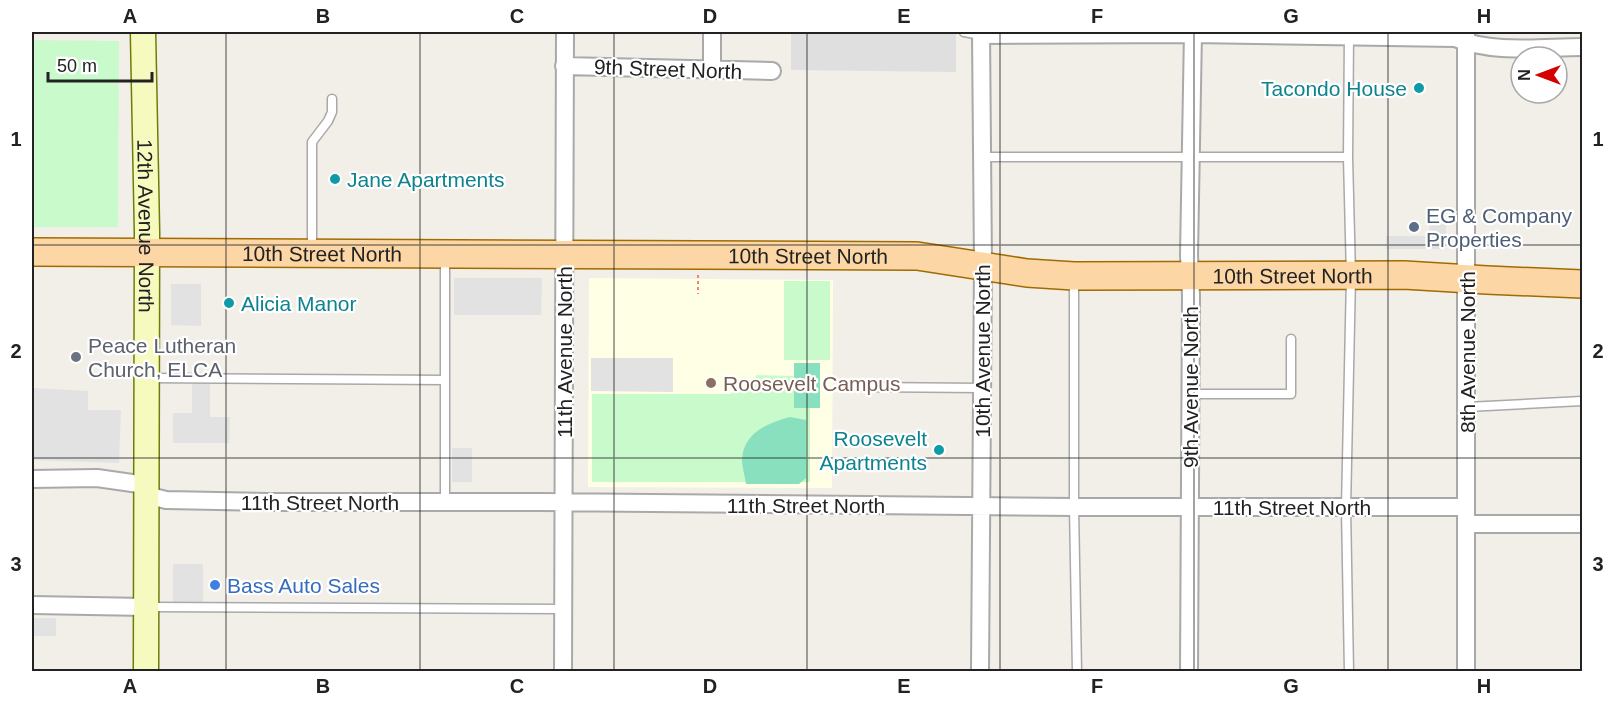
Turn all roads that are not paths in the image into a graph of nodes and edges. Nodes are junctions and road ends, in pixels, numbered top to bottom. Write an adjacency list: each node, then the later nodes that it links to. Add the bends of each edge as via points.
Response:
1 (143, 32): 18 (main road, 12th Avenue North)
2 (565, 32): 10 (street, 11th Avenue North)
3 (712, 32): 11 (street)
4 (964, 32): 5 (lane)
5 (981, 33): 6 (street); 14 (street, 10th Avenue North)
6 (1193, 33): 7 (street); 15 (street, 9th Avenue North)
7 (1349, 35): 8 (street); 16 (lane)
8 (1466, 37): 9 (street, via 1489,47); 26 (street, 8th Avenue North)
9 (1582, 47)
10 (564, 66): 11 (street, 9th Street North); 20 (street, 11th Avenue North)
11 (712, 70): 12 (street, 9th Street North)
12 (772, 72)
13 (332, 99): 19 (lane, via 328,121 312,142)
14 (981, 157): 15 (lane); 22 (street, 10th Avenue North)
15 (1192, 157): 16 (lane); 23 (street, 9th Avenue North)
16 (1348, 157): 25 (lane)
17 (32, 252): 18 (main road, 10th Street North)
18 (146, 252): 19 (main road, 10th Street North); 29 (main road, 12th Avenue North)
19 (312, 254): 21 (main road, 10th Street North)
20 (564, 254): 21 (main road, 10th Street North); 22 (main road, 10th Street North, via 917,256); 39 (street, 11th Avenue North)
21 (445, 255): 30 (lane)
22 (983, 265): 24 (main road, 10th Street North); 32 (street, 10th Avenue North)
23 (1190, 275): 24 (main road, 10th Street North); 25 (main road, 10th Street North); 33 (street, 9th Avenue North)
24 (1074, 276): 41 (lane)
25 (1351, 276): 26 (main road, 10th Street North); 44 (lane)
26 (1467, 279): 27 (main road, 10th Street North); 35 (street, 8th Avenue North)
27 (1582, 284)
28 (1291, 339): 33 (lane, via 1291,394)
29 (146, 378): 30 (lane); 37 (main road, 12th Avenue North)
30 (445, 380): 38 (lane)
31 (863, 387): 32 (lane)
32 (982, 388): 40 (street, 10th Avenue North)
33 (1190, 394): 42 (street, 9th Avenue North)
34 (1582, 401): 35 (lane)
35 (1467, 407): 43 (street, 8th Avenue North)
36 (32, 478): 37 (street, 11th Street North, via 98,478)
37 (146, 490): 38 (street, 11th Street North, via 166,500); 48 (main road, 12th Avenue North)
38 (445, 502): 39 (street, 11th Street North)
39 (563, 503): 40 (street, 11th Street North); 49 (street, 11th Avenue North)
40 (982, 505): 41 (street, 11th Street North); 52 (street, 10th Avenue North)
41 (1074, 507): 42 (street, 11th Street North); 53 (lane)
42 (1189, 507): 44 (street, 11th Street North); 54 (street, 9th Avenue North)
43 (1466, 507): 44 (street, 11th Street North); 45 (street, 8th Avenue North)
44 (1346, 508): 55 (lane)
45 (1466, 524): 46 (street); 56 (street, 8th Avenue North)
46 (1582, 524)
47 (32, 605): 48 (street)
48 (146, 607): 49 (lane); 50 (main road, 12th Avenue North)
49 (562, 609): 51 (street, 11th Avenue North)
50 (146, 672)
51 (563, 672)
52 (980, 672)
53 (1077, 672)
54 (1189, 672)
55 (1349, 672)
56 (1466, 672)

